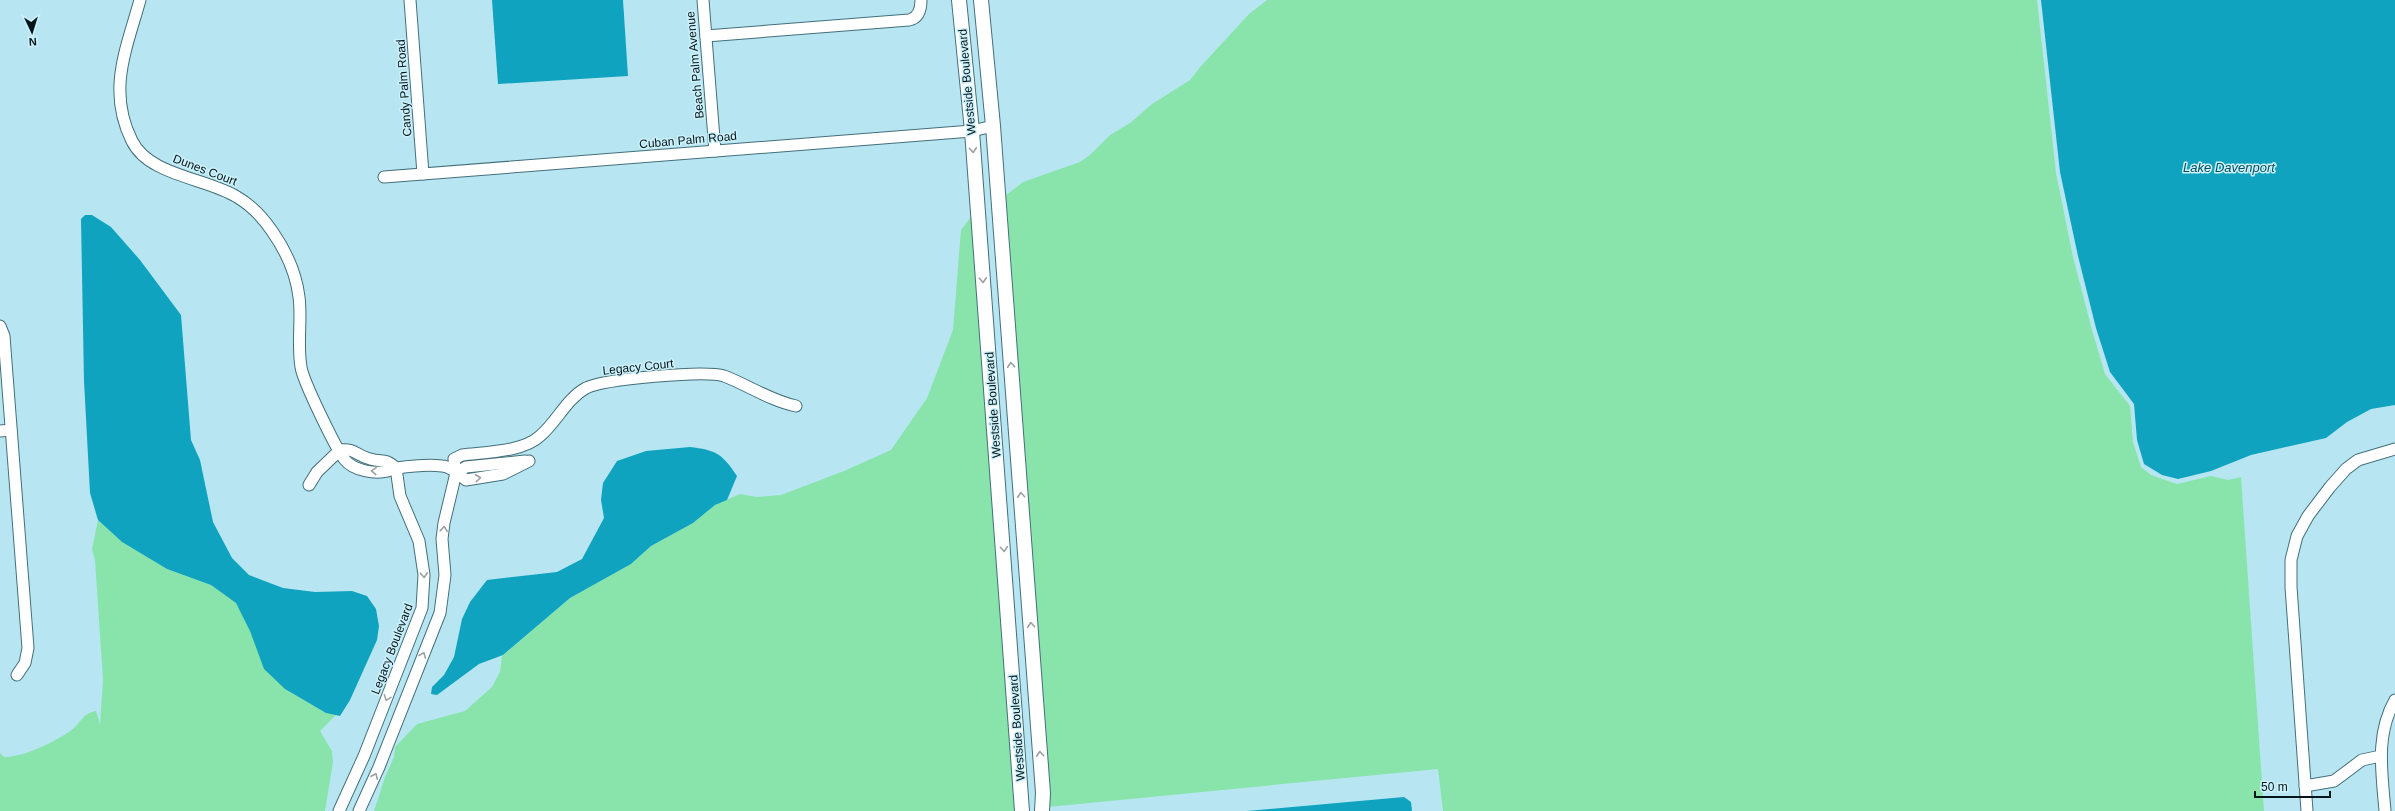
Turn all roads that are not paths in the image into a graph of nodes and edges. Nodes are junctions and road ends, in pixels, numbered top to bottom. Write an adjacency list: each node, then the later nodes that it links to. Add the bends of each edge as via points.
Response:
1 (140, 0): 18 (street, Dunes Court, via 119,74 119,96 132,143 147,158 165,170 237,196 258,213 275,235 287,253 300,298 298,344 301,368 310,392)
2 (410, 0): 11 (street, Candy Palm Road)
3 (703, 0): 7 (street, Beach Palm Avenue)
4 (920, 0): 7 (street, via 919,13 909,20)
5 (959, 0): 9 (street, Westside Boulevard)
6 (981, 0): 8 (street, Westside Boulevard)
7 (706, 36): 10 (street, Beach Palm Avenue)
8 (993, 126): 9 (street, Cuban Palm Road); 29 (street, Westside Boulevard, one-way to 8)
9 (972, 131): 10 (street, Cuban Palm Road); 28 (street, Westside Boulevard, one-way to 28)
10 (715, 151): 11 (street, Cuban Palm Road)
11 (423, 174): 12 (street, Cuban Palm Road)
12 (384, 177)
13 (0, 326): 15 (street, via 4,336)
14 (796, 406): 16 (street, Legacy Court, via 718,375 700,373 606,382 586,388 569,403 540,437)
15 (6, 431): 22 (street, via 28,648 25,663)
16 (520, 448): 20 (street, Legacy Court, via 462,455 454,459); 20 (street, Dunes Court, one-way to 16, via 466,480 503,474 529,461)
17 (2395, 449): 25 (street, via 2365,457 2346,469 2304,523 2292,551 2291,587)
18 (340, 450): 19 (street, Dunes Court, one-way to 18, via 387,472 358,469 346,461); 21 (street, via 317,472)
19 (396, 468): 20 (street, Dunes Court, via 444,466); 26 (street, Legacy Boulevard, one-way to 26, via 400,496 419,541 424,575 422,608 364,756)
20 (456, 473): 27 (street, one-way to 20, via 440,613 445,575 442,539)
21 (309, 485)
22 (18, 675)
23 (2395, 700): 24 (street, via 2383,730)
24 (2381, 756): 25 (street, via 2362,760 2334,781); 31 (street)
25 (2305, 786): 30 (street)
26 (339, 811)
27 (359, 811)
28 (1022, 811)
29 (1042, 811)
30 (2307, 811)
31 (2385, 811)

